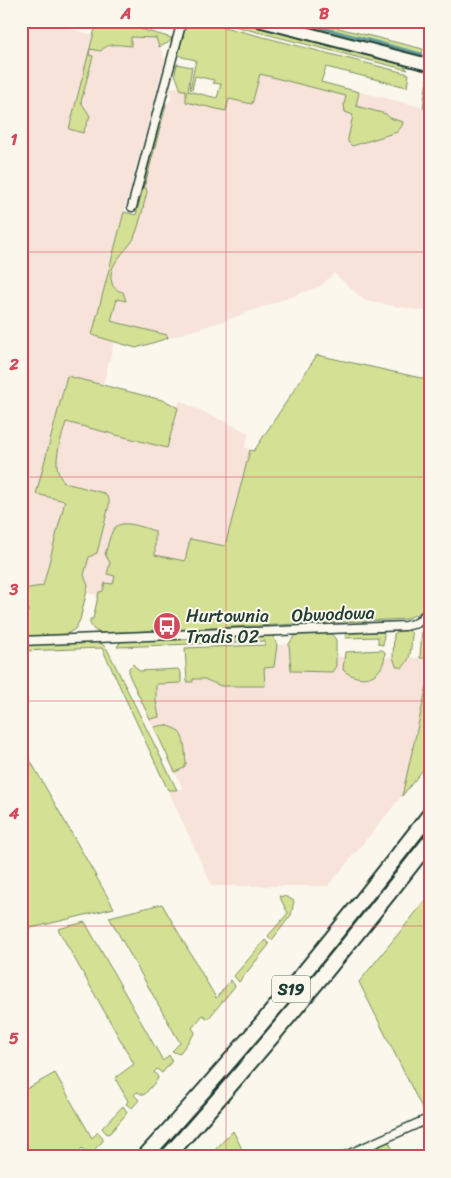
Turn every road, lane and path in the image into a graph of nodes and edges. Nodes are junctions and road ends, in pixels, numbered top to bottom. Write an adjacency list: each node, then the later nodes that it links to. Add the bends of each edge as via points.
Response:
1 (182, 21): 4 (street)
2 (260, 21): 3 (street)
3 (430, 65)
4 (132, 207)
5 (430, 610): 6 (street, Obwodowa, via 416,623 405,626)
6 (21, 640)
7 (430, 814): 10 (highway, S19, via 300,980)
8 (430, 840): 11 (highway, S19, via 258,1054)
9 (430, 1118): 12 (street)
10 (144, 1157)
11 (167, 1157)
12 (342, 1157)

